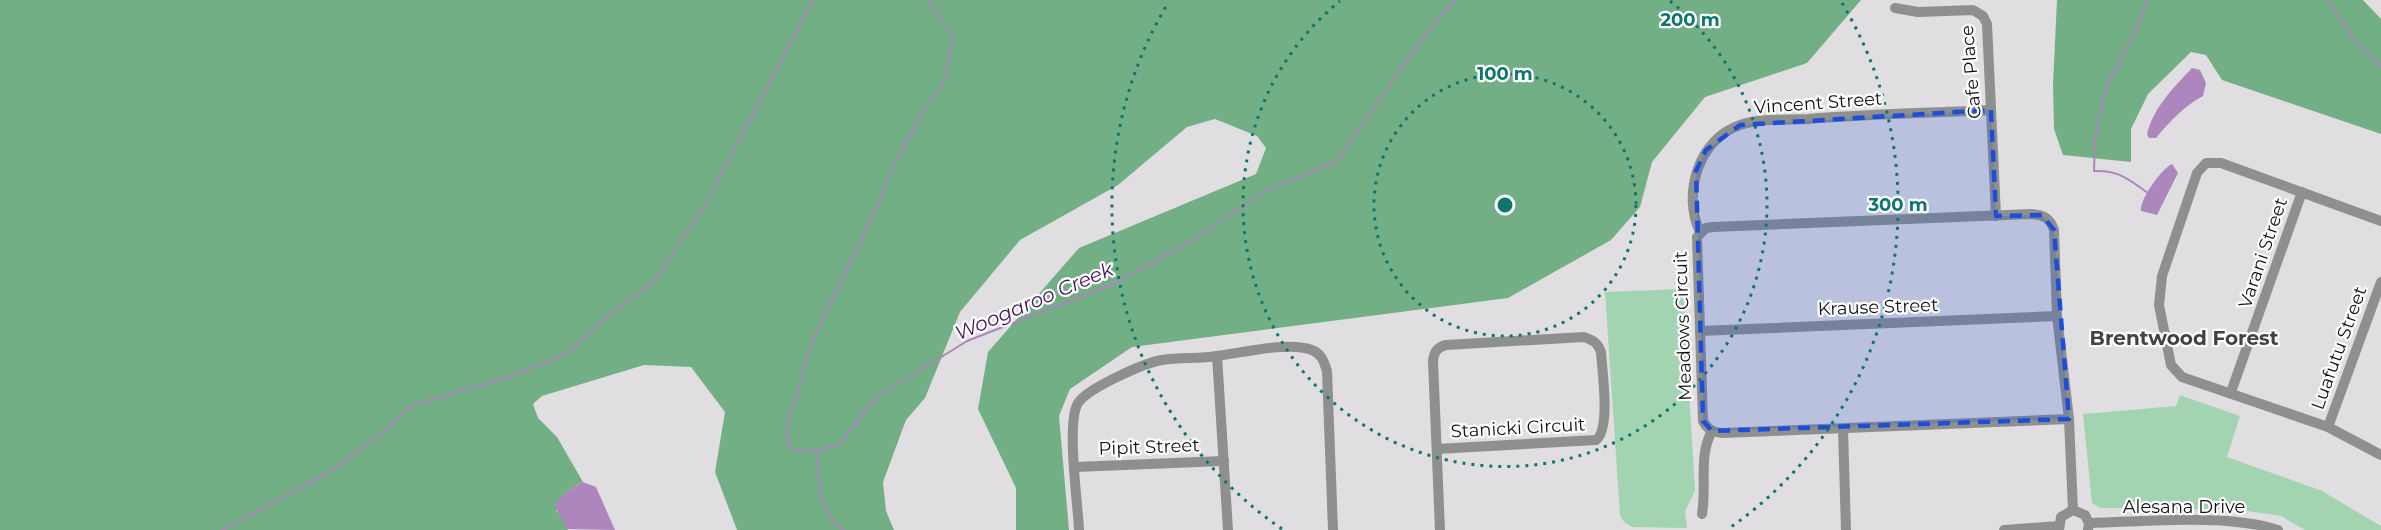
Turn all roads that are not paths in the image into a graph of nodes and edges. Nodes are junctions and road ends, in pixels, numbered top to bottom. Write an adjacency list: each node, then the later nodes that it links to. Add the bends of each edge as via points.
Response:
1 (1895, 8): 2 (street, Cafe Place, via 1918,12 1973,10 1983,16 1987,24)
2 (1991, 111): 4 (street, Cafe Place); 6 (street, Vincent Street, via 1845,116 1740,125 1706,150 1696,171 1695,221)
3 (2302, 192): 5 (street); 11 (street, Varani Street); 11 (street, via 2221,163 2206,163 2197,173 2162,276 2159,305 2171,365 2182,377)
4 (1996, 216): 6 (street, Meadows Circuit, via 1713,227); 8 (street, Meadows Circuit, via 2040,215 2050,220 2054,230)
5 (2381, 221)
6 (1700, 232): 9 (street, Meadows Circuit, via 1696,244)
7 (2381, 282): 13 (street, Luafutu Street)
8 (2057, 316): 9 (street, Krause Street); 12 (street, Meadows Circuit)
9 (1700, 331): 15 (street, Meadows Circuit, via 1703,421)
10 (1217, 356): 18 (street); 19 (street, via 1161,360 1102,384 1084,397 1072,424); 27 (street, via 1300,348 1323,359 1327,372)
11 (2231, 392): 13 (street)
12 (2069, 419): 14 (street); 20 (street, Meadows Circuit)
13 (2328, 427): 17 (street)
14 (1843, 429): 15 (street); 29 (street)
15 (1712, 431): 21 (street, via 1704,450)
16 (1437, 449): 16 (street, Stanicki Circuit, via 1433,361 1440,346 1584,337 1599,346 1605,425 1596,440); 28 (street, Stanicki Circuit)
17 (2381, 455)
18 (1224, 461): 19 (street, Pipit Street); 26 (street)
19 (1075, 467): 25 (street)
20 (2073, 510): 23 (street, via 2085,515); 24 (street, via 2064,513)
21 (1702, 514)
22 (2183, 526): 23 (street, Alesana Drive); 31 (street, Alesana Drive, via 2238,522)
23 (2089, 527)
24 (2058, 528): 30 (street)
25 (1079, 530)
26 (1228, 530)
27 (1333, 530)
28 (1440, 530)
29 (1846, 530)
30 (2004, 530)
31 (2278, 530)

